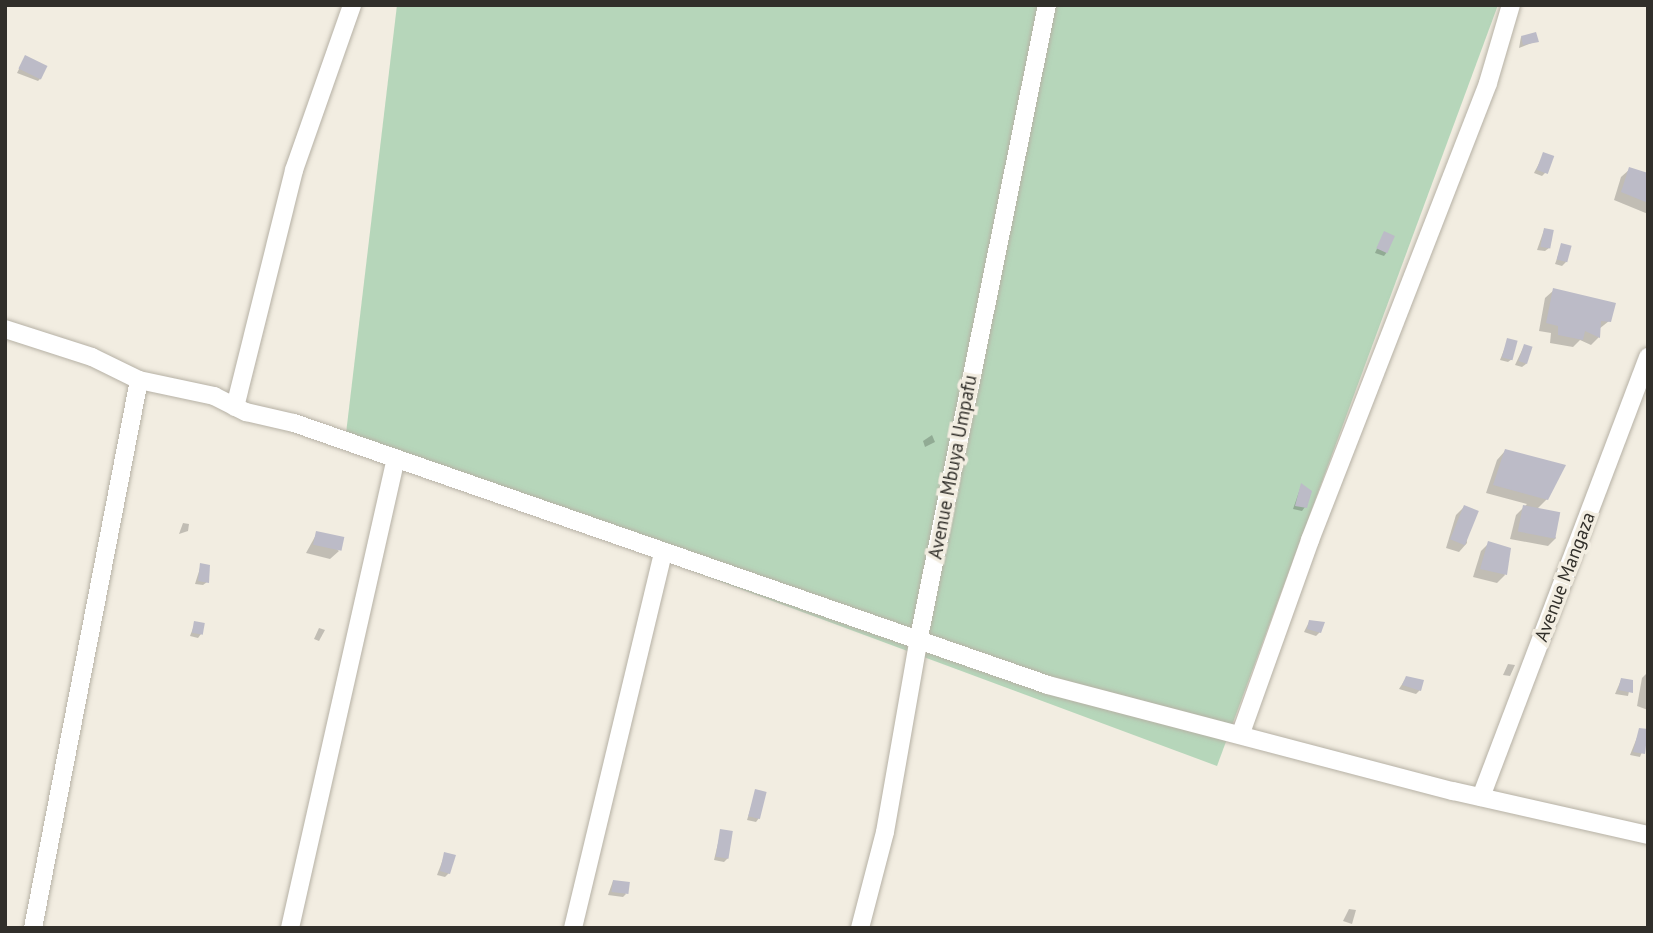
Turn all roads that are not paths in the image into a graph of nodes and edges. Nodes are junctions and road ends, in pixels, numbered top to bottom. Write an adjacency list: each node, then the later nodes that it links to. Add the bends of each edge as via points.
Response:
1 (352, 5): 7 (street, via 294,170)
2 (1047, 5): 10 (street, Avenue Mbuya Umpafu)
3 (1511, 5): 11 (street, via 1488,83 1301,565)
4 (5, 329): 6 (street, via 92,357)
5 (1648, 357): 12 (street, Avenue Mangaza)
6 (139, 380): 7 (street, via 214,396); 14 (street)
7 (235, 407): 8 (street, via 294,423)
8 (395, 461): 9 (street); 15 (street)
9 (663, 552): 10 (street, via 848,618); 16 (street)
10 (919, 637): 11 (street, via 1048,685); 17 (street, Avenue Mbuya Umpafu, via 885,832)
11 (1241, 733): 12 (street)
12 (1481, 797): 13 (street)
13 (1648, 835)
14 (33, 928)
15 (290, 928)
16 (573, 928)
17 (860, 928)

